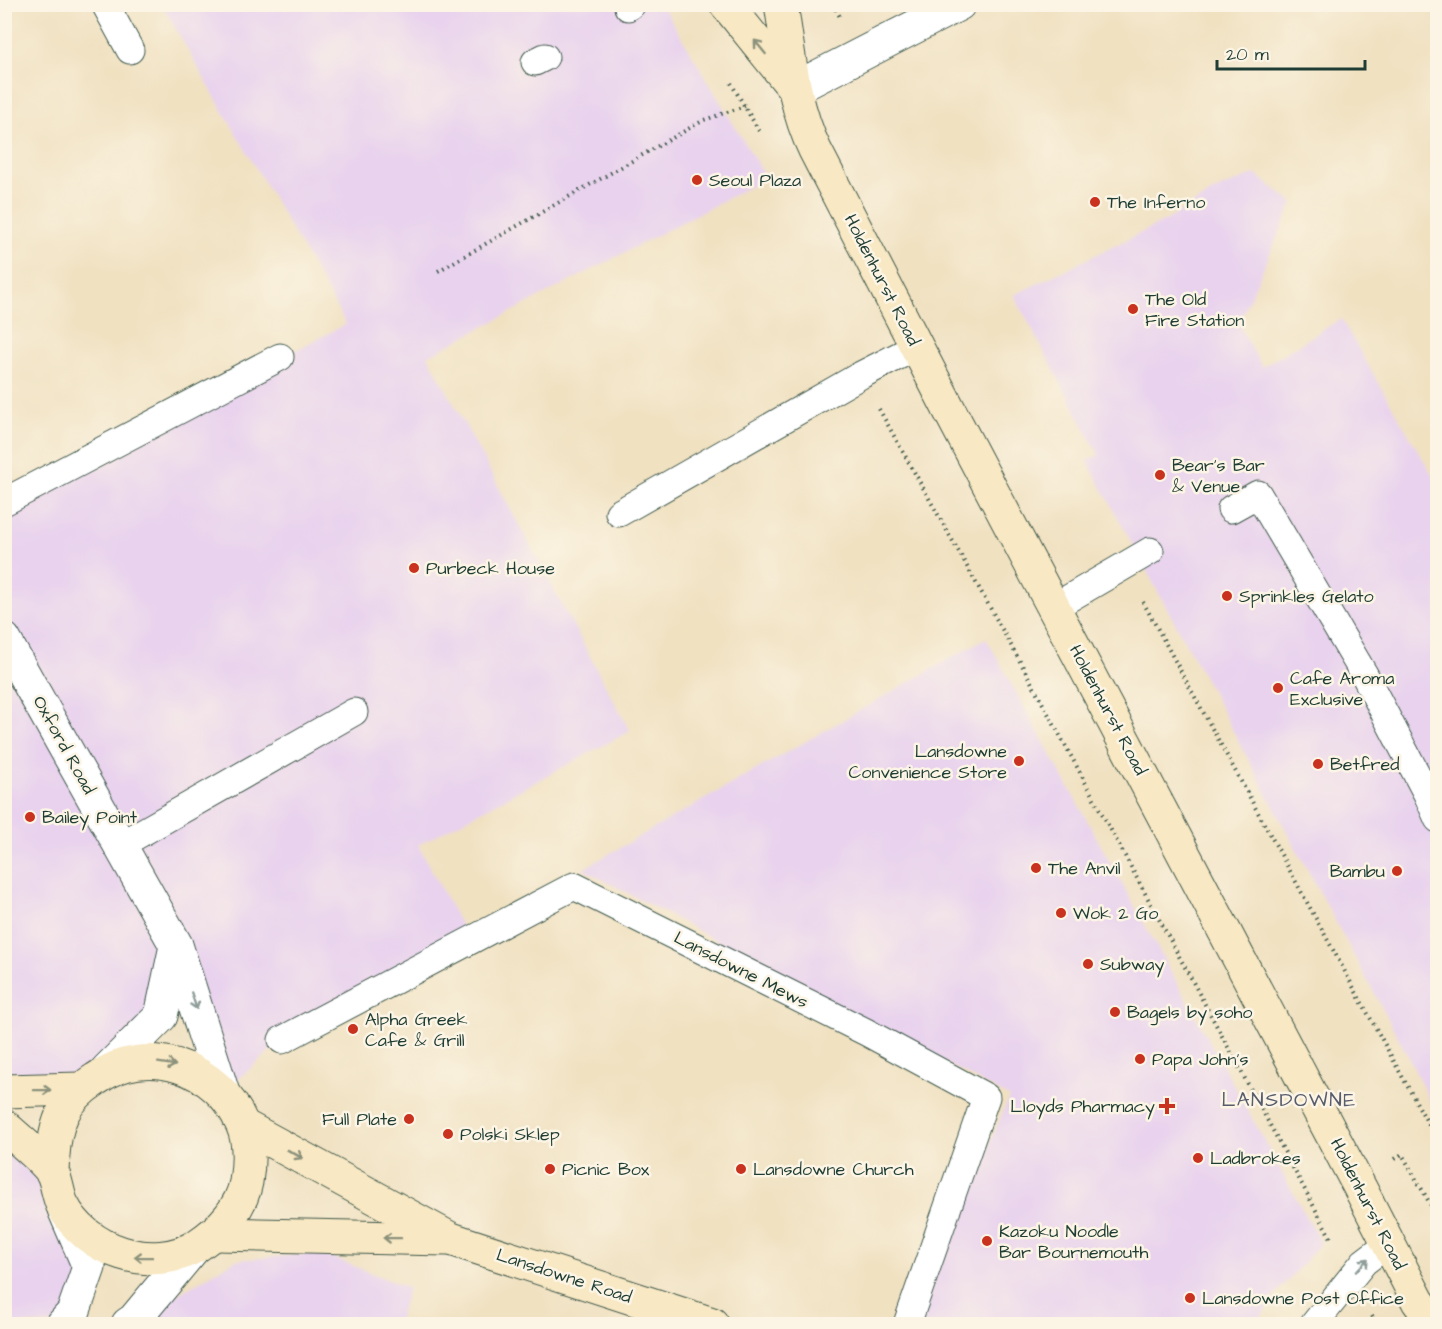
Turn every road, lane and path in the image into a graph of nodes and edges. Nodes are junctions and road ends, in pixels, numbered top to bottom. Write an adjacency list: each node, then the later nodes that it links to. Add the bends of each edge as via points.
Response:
1 (105, 4): 5 (lane)
2 (726, 4): 7 (main road, Holdenhurst Road, one-way to 2)
3 (781, 4): 7 (main road, Holdenhurst Road)
4 (959, 4): 7 (street)
5 (130, 50)
6 (727, 76): 8 (path)
7 (794, 89): 8 (path); 11 (main road, Holdenhurst Road, via 803,126)
8 (744, 106): 9 (path); 10 (path, via 704,120)
9 (762, 135)
10 (438, 271)
11 (916, 347): 13 (lane); 19 (main road, Holdenhurst Road)
12 (280, 357): 14 (lane)
13 (861, 375): 16 (lane); 40 (path, via 1022,665)
14 (4, 502)
15 (1231, 509): 24 (lane, via 1258,494 1364,674)
16 (619, 513)
17 (1150, 551): 18 (lane)
18 (1124, 568): 19 (lane); 34 (path)
19 (1054, 607): 39 (main road, Holdenhurst Road)
20 (4, 639): 25 (street, Oxford Road)
21 (1433, 707): 23 (path)
22 (354, 711): 25 (lane)
23 (1437, 720)
24 (1437, 819)
25 (120, 845): 26 (street, Oxford Road)
26 (176, 945): 28 (street, via 161,1016); 31 (street, Oxford Road, one-way to 31)
27 (282, 1040): 45 (lane, Lansdowne Mews, via 574,886 866,1032 986,1097)
28 (107, 1070): 29 (main road); 31 (main road, one-way to 31, via 137,1061 169,1062 199,1073)
29 (80, 1089): 30 (main road, one-way to 29); 35 (main road, via 63,1113 53,1142)
30 (4, 1091)
31 (223, 1093): 33 (main road)
32 (4, 1126): 35 (main road)
33 (244, 1126): 37 (main road, Lansdowne Road, one-way to 37); 38 (main road, via 249,1155 246,1184 234,1211)
34 (1437, 1142)
35 (52, 1172): 36 (main road)
36 (62, 1204): 38 (main road, one-way to 36, via 164,1257 133,1257 104,1247 80,1229); 42 (street, via 89,1267 73,1313)
37 (451, 1239): 38 (main road, Lansdowne Road, one-way to 38); 41 (main road, Lansdowne Road)
38 (204, 1241): 43 (street)
39 (1389, 1243): 40 (lane, one-way to 39); 48 (main road, Holdenhurst Road, via 1418,1301)
40 (1351, 1278): 46 (lane); 47 (path)
41 (677, 1319): 44 (main road, Lansdowne Road)
42 (63, 1324)
43 (128, 1324)
44 (712, 1324)
45 (907, 1324)
46 (1314, 1324)
47 (1377, 1324)
48 (1435, 1324)

